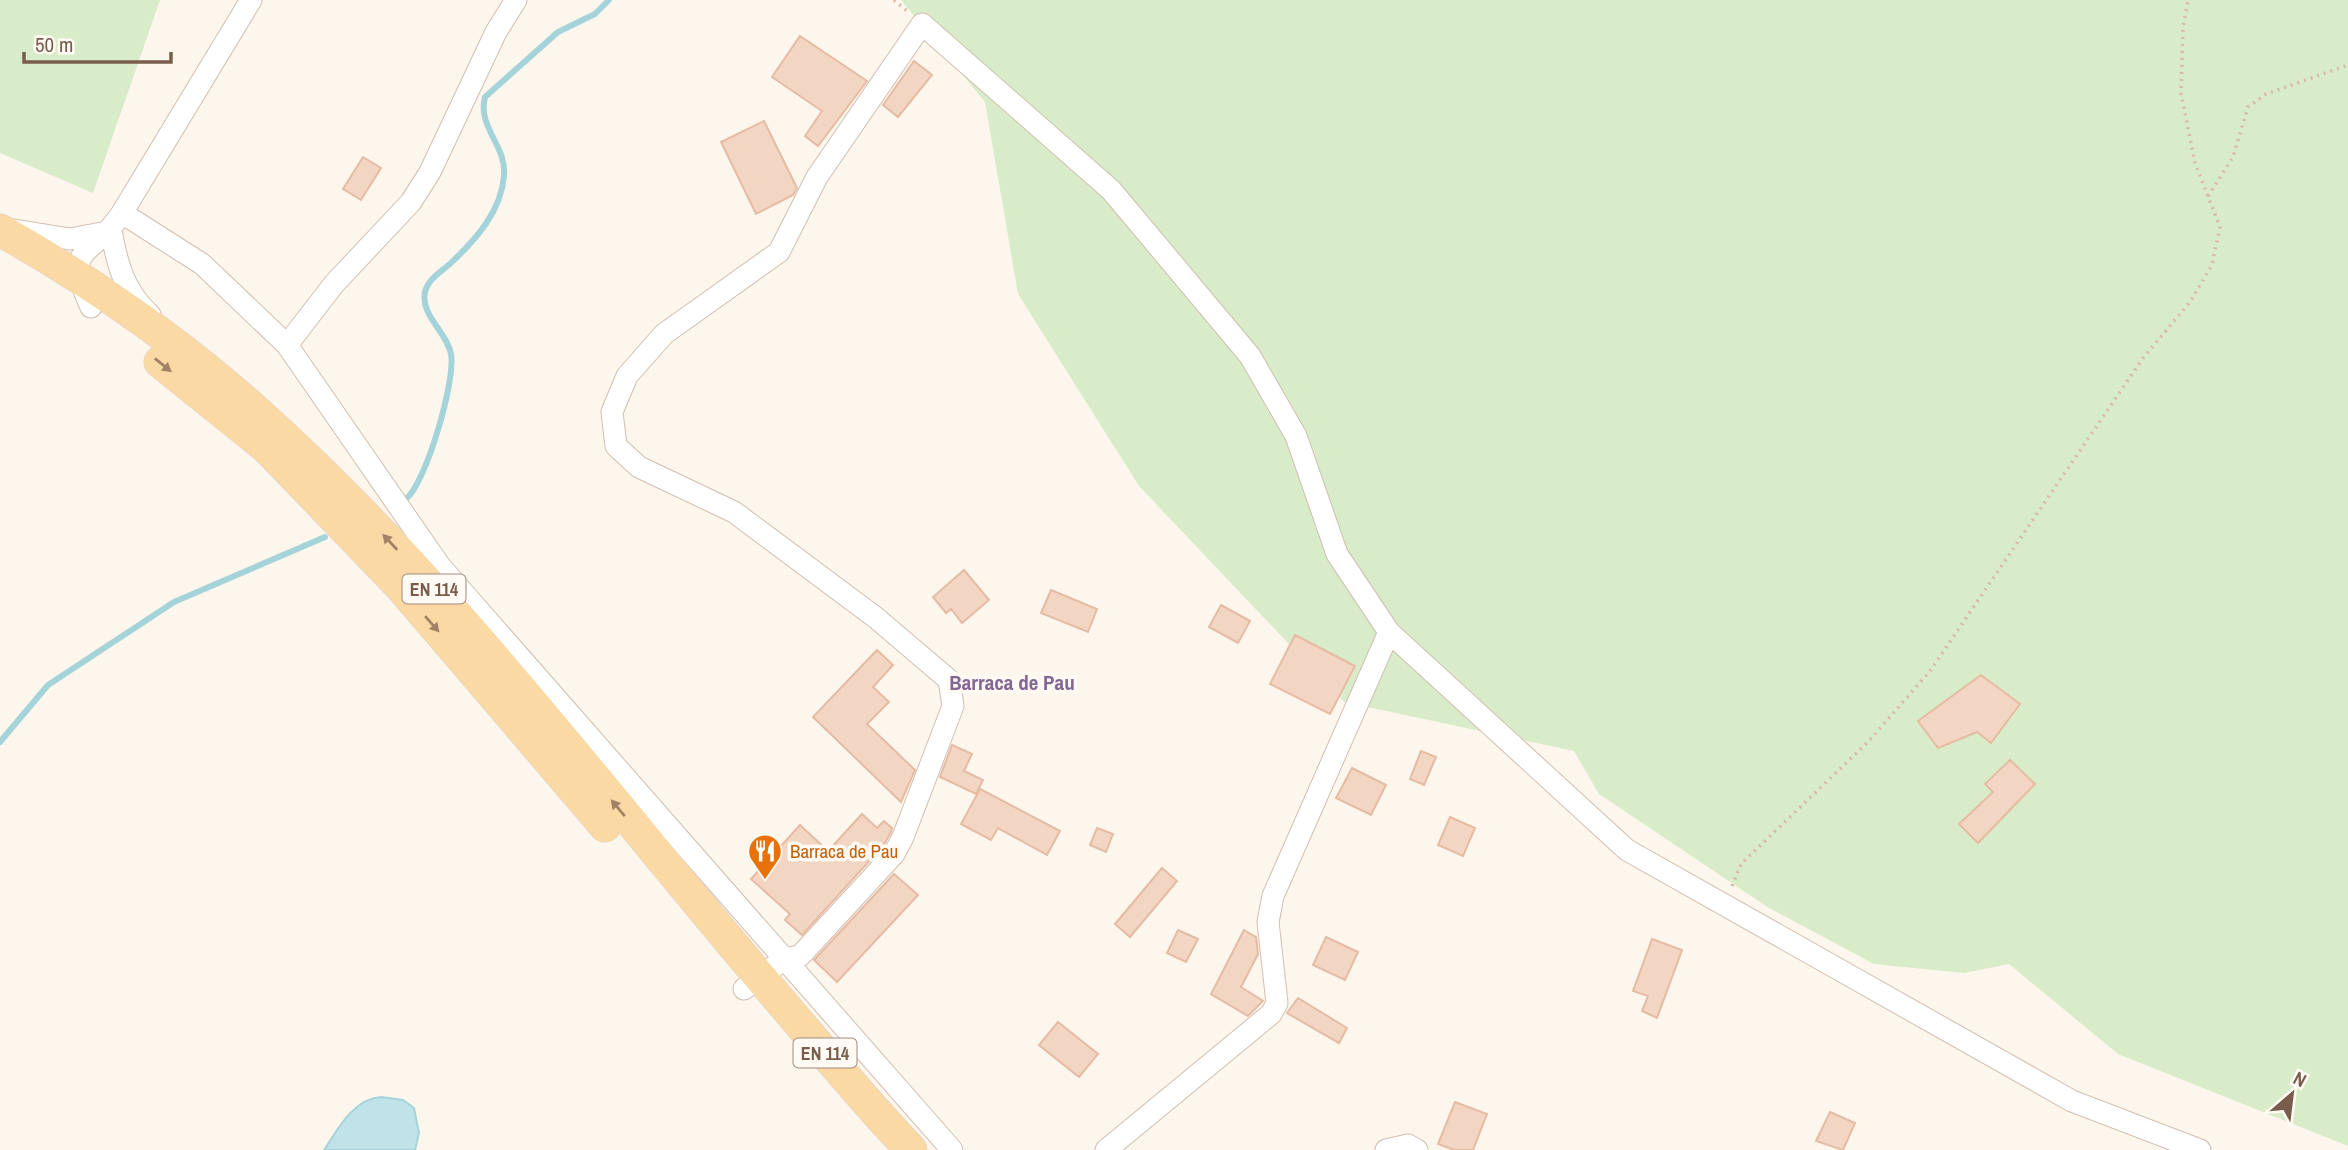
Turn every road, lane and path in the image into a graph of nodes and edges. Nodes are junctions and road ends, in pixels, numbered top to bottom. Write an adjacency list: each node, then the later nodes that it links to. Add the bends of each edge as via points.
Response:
1 (251, 0): 6 (street)
2 (516, 0): 12 (street, via 411,202 334,284)
3 (2188, 0): 5 (path, via 2181,93 2195,163)
4 (2348, 65): 5 (path, via 2266,94 2248,107 2232,157)
5 (2208, 197): 15 (path, via 2220,227 2213,265 2190,302 2143,358 1930,671 1868,741 1741,864)
6 (117, 222): 7 (street, via 70,239); 10 (street, via 79,260); 12 (street, via 202,264); 13 (street, via 117,264 127,288)
7 (0, 228): 10 (main road, EN 114)
8 (0, 242): 10 (street, via 52,272)
9 (0, 253): 11 (main road, EN 114)
10 (77, 277): 11 (street); 13 (main road, EN 114)
11 (90, 307): 16 (main road, EN 114, one-way to 16, via 267,448)
12 (287, 345): 16 (street, via 440,566)
13 (212, 376): 16 (main road, EN 114, one-way to 13, via 424,578 354,504 255,410)
14 (1389, 632): 15 (street, via 1626,850); 16 (street, via 1337,554 1296,436 1250,356 1111,190 922,24 817,177 779,252 664,334 627,376 612,412 616,446 639,467 734,512 875,617 949,680 953,706 894,854 800,956); 20 (street, via 1273,896 1268,922 1277,1003 1271,1014)
15 (1725, 906): 23 (street, via 2072,1101)
16 (762, 974): 17 (main road, EN 114); 18 (main road, EN 114); 19 (street)
17 (884, 1150)
18 (911, 1150)
19 (952, 1150)
20 (1106, 1150)
21 (1386, 1150): 22 (street, via 1408,1145)
22 (1417, 1150)
23 (2200, 1150)

